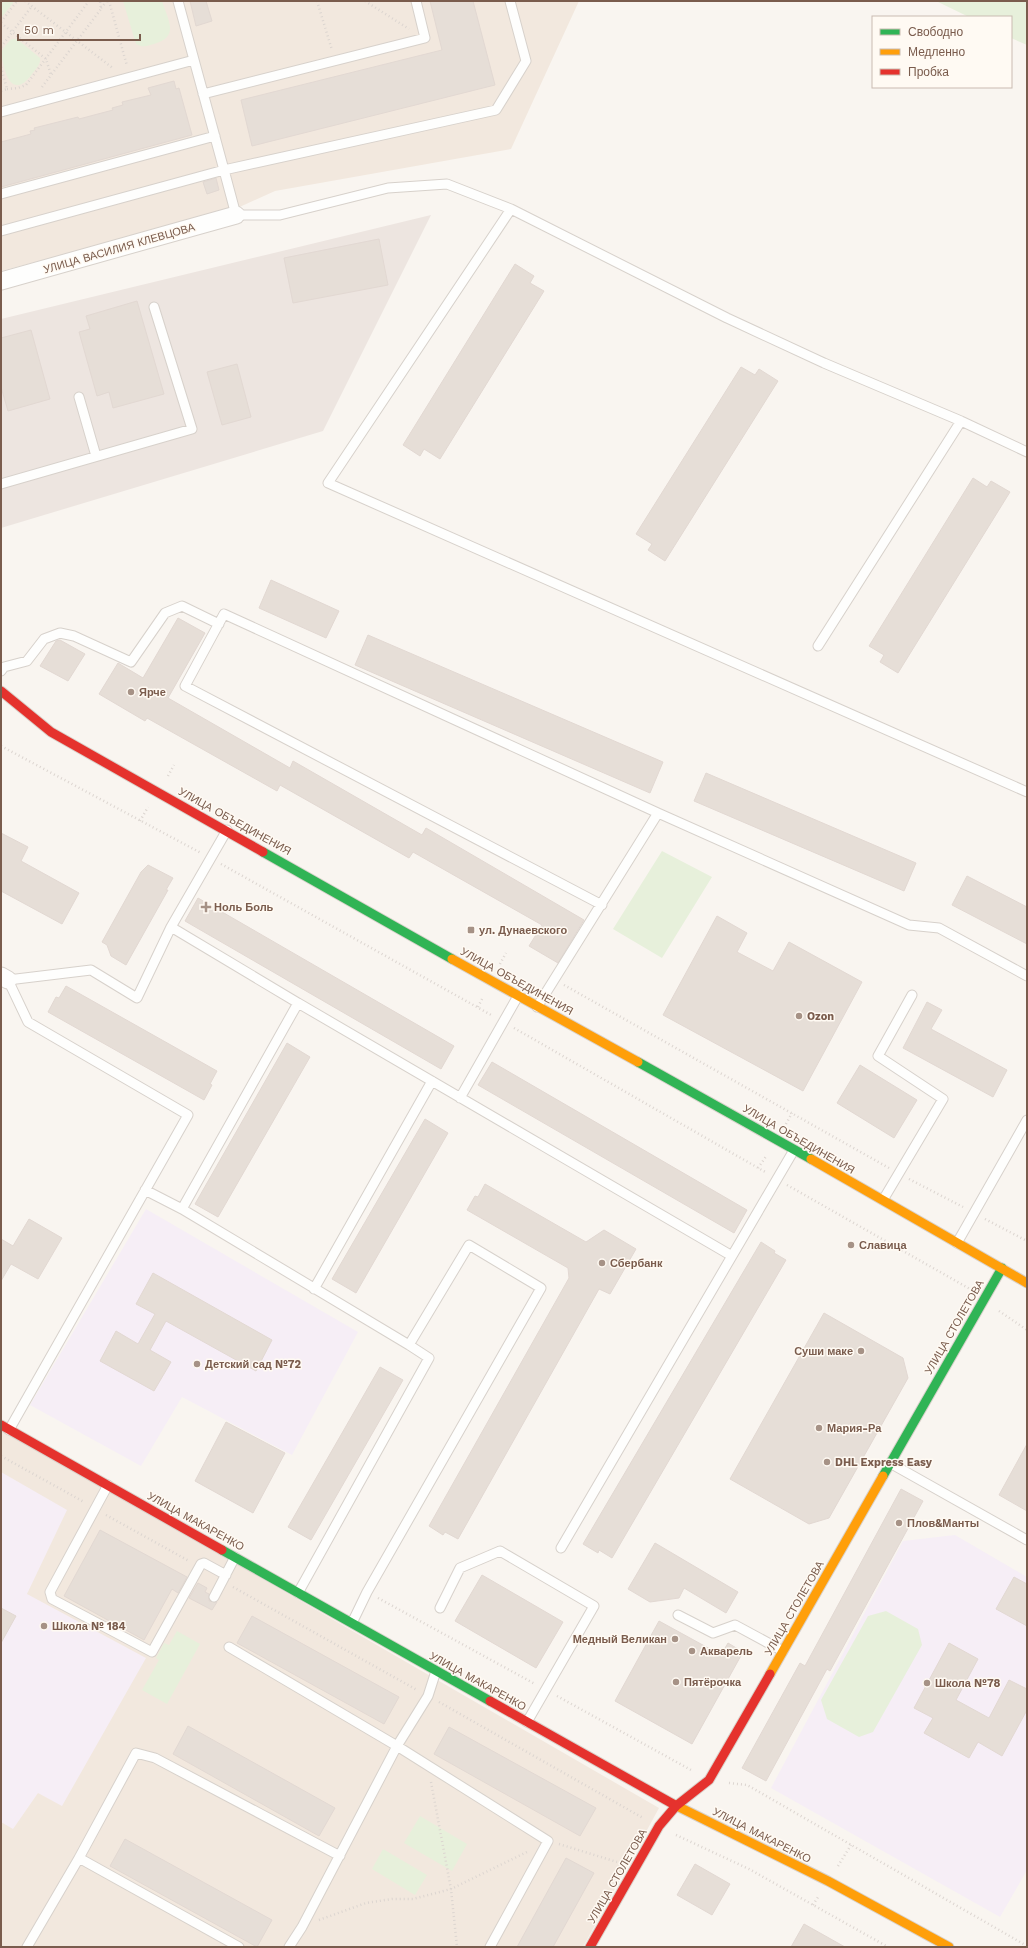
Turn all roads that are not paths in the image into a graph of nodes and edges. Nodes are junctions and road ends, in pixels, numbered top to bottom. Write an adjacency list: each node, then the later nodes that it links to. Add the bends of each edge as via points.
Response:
1 (178, 1): 4 (lane)
2 (416, 1): 5 (lane, via 425,38)
3 (510, 1): 8 (lane, via 526,61 496,110)
4 (194, 60): 5 (lane); 6 (lane)
5 (203, 94): 7 (lane)
6 (1, 112)
7 (215, 136): 8 (lane); 9 (lane)
8 (224, 170): 11 (lane); 12 (lane)
9 (1, 194)
10 (511, 209): 11 (lane, via 447,184 388,188 280,215); 16 (lane, via 727,318 824,363); 24 (lane, via 328,483)
11 (236, 215): 13 (street, УЛИЦА ВАСИЛИЯ КЛЕВЦОВА)
12 (1, 230)
13 (1, 281)
14 (154, 307): 18 (lane, via 192,429)
15 (79, 397): 18 (lane)
16 (961, 421): 17 (lane); 21 (lane)
17 (1027, 452)
18 (96, 456): 19 (lane)
19 (1, 484)
20 (219, 624): 22 (lane, via 182,606 165,613 131,662 74,636 60,633 44,639 27,661 4,667); 25 (lane, via 224,614); 27 (lane, via 185,686)
21 (818, 646)
22 (1, 671)
23 (1, 691): 26 (street, УЛИЦА ОБЪЕДИНЕНИЯ, via 51,732)
24 (1027, 792)
25 (658, 813): 27 (lane); 29 (lane, via 909,925 939,928)
26 (226, 830): 28 (lane); 32 (street, УЛИЦА ОБЪЕДИНЕНИЯ)
27 (602, 905): 34 (lane)
28 (171, 927): 30 (lane, via 137,998 91,970); 33 (lane)
29 (1027, 976)
30 (4, 978): 39 (lane, via 28,1022 188,1114)
31 (912, 995): 40 (lane, via 878,1056 943,1099)
32 (518, 996): 34 (street, УЛИЦА ОБЪЕДИНЕНИЯ); 36 (lane)
33 (298, 1003): 35 (lane); 41 (lane)
34 (538, 1007): 38 (street, УЛИЦА ОБЪЕДИНЕНИЯ)
35 (432, 1081): 36 (lane); 46 (lane)
36 (460, 1098): 43 (lane)
37 (1027, 1120): 42 (lane)
38 (794, 1150): 40 (street, УЛИЦА ОБЪЕДИНЕНИЯ); 43 (lane)
39 (145, 1190): 41 (lane); 48 (lane)
40 (883, 1200): 42 (street, УЛИЦА ОБЪЕДИНЕНИЯ)
41 (182, 1208): 46 (lane)
42 (957, 1244): 44 (street, УЛИЦА ОБЪЕДИНЕНИЯ)
43 (732, 1256): 52 (lane)
44 (1002, 1268): 45 (street, УЛИЦА ОБЪЕДИНЕНИЯ); 49 (street, УЛИЦА СТОЛЕТОВА)
45 (1027, 1283)
46 (314, 1289): 47 (lane)
47 (409, 1345): 55 (lane, via 429,1358); 59 (lane, via 469,1245 541,1288 367,1592)
48 (5, 1427): 50 (street, УЛИЦА МАКАРЕНКО)
49 (890, 1464): 51 (lane); 61 (street, УЛИЦА СТОЛЕТОВА)
50 (108, 1485): 53 (street, УЛИЦА МАКАРЕНКО); 54 (lane, via 50,1592 52,1599 152,1652 199,1567 204,1563)
51 (1027, 1540)
52 (561, 1548)
53 (236, 1557): 54 (lane); 55 (street, УЛИЦА МАКАРЕНКО)
54 (224, 1578): 56 (lane)
55 (298, 1593): 59 (street, УЛИЦА МАКАРЕНКО)
56 (214, 1597)
57 (440, 1608): 63 (lane, via 460,1568 500,1551 594,1606)
58 (678, 1615): 61 (lane, via 713,1633 735,1625)
59 (352, 1623): 62 (street, УЛИЦА МАКАРЕНКО)
60 (229, 1647): 64 (lane)
61 (783, 1651): 65 (street, УЛИЦА СТОЛЕТОВА, via 709,1780)
62 (436, 1671): 63 (street, УЛИЦА МАКАРЕНКО); 64 (lane, via 428,1696)
63 (527, 1722): 65 (street, УЛИЦА МАКАРЕНКО)
64 (397, 1746): 66 (lane); 71 (lane, via 548,1841)
65 (676, 1806): 72 (street, УЛИЦА СТОЛЕТОВА, via 659,1826); 73 (street, УЛИЦА МАКАРЕНКО, via 828,1882)
66 (340, 1856): 67 (lane, via 155,1758 136,1753); 70 (lane, via 302,1927)
67 (79, 1858): 68 (lane); 69 (lane)
68 (27, 1947)
69 (239, 1947)
70 (288, 1947)
71 (490, 1947)
72 (590, 1947)
73 (949, 1947)

